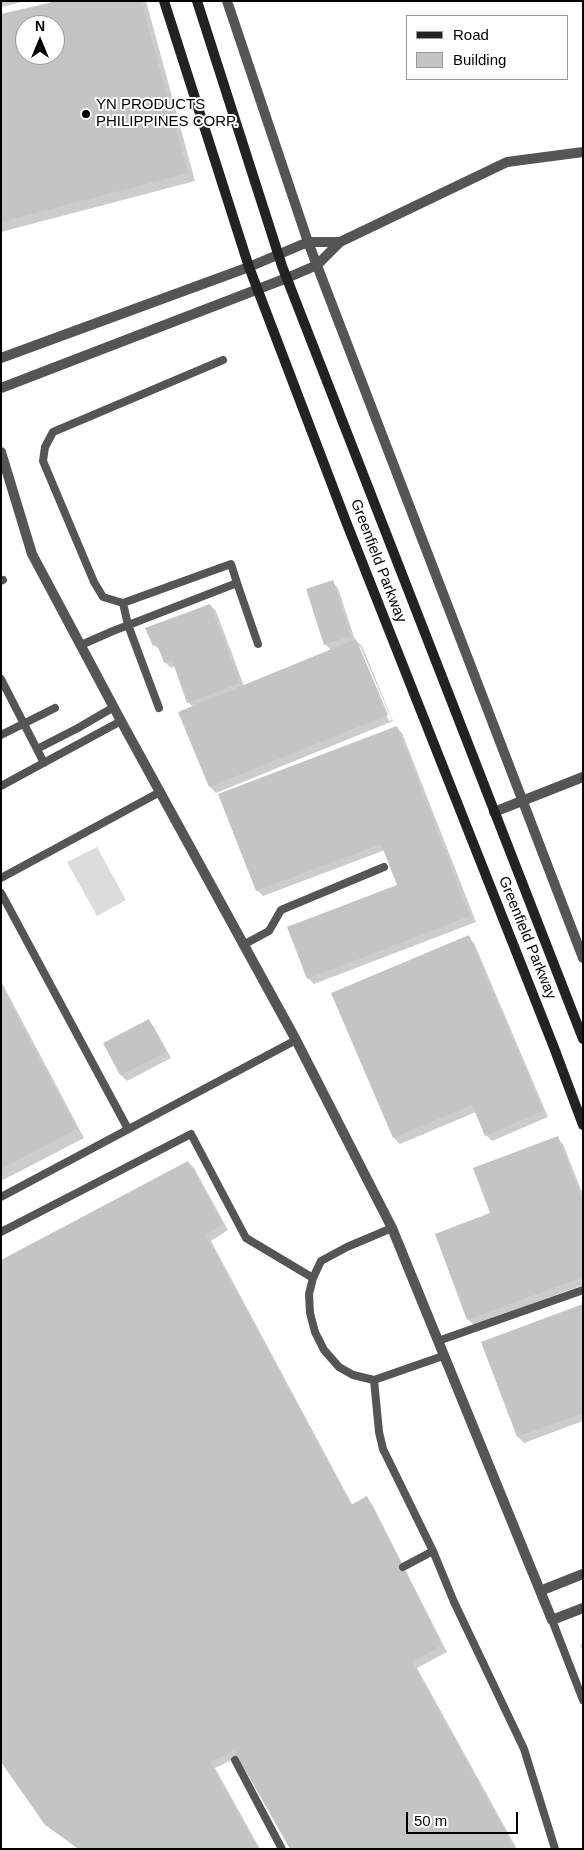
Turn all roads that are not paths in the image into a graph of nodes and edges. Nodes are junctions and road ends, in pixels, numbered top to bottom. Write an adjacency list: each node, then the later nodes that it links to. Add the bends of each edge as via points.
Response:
1 (164, 1): 9 (main road, Greenfield Parkway)
2 (197, 1): 7 (main road, Greenfield Parkway)
3 (227, 1): 5 (street)
4 (583, 152): 6 (street, via 507,162)
5 (308, 242): 6 (street); 7 (street); 8 (street)
6 (340, 242): 8 (street)
7 (279, 255): 9 (street); 10 (main road, Greenfield Parkway)
8 (317, 265): 10 (street); 33 (street)
9 (249, 268): 11 (main road, Greenfield Parkway); 12 (street)
10 (287, 278): 11 (street); 34 (main road, Greenfield Parkway)
11 (258, 290): 14 (street); 42 (main road, Greenfield Parkway)
12 (1, 358)
13 (223, 360): 17 (lane, via 53,432 45,447 43,461 94,582 103,597)
14 (1, 388)
15 (1, 452): 20 (street, via 32,554)
16 (237, 583): 17 (lane, via 231,564); 18 (lane); 19 (lane)
17 (123, 603): 18 (lane)
18 (128, 624): 20 (lane); 24 (lane)
19 (258, 644)
20 (81, 645): 22 (street)
21 (1, 679): 26 (lane)
22 (114, 707): 25 (street); 28 (lane)
23 (55, 708): 26 (lane)
24 (159, 708)
25 (121, 721): 29 (lane); 32 (street)
26 (24, 723): 27 (lane); 28 (lane)
27 (1, 735)
28 (37, 749): 29 (lane)
29 (44, 763): 31 (lane)
30 (583, 777): 33 (street)
31 (1, 786)
32 (160, 792): 36 (lane); 38 (street)
33 (523, 800): 34 (street); 39 (street)
34 (494, 812): 40 (main road, Greenfield Parkway)
35 (384, 866): 38 (lane, via 281,910 269,931)
36 (1, 878)
37 (1, 892): 43 (lane)
38 (244, 945): 41 (street)
39 (583, 958)
40 (583, 1039)
41 (296, 1040): 43 (lane); 45 (street)
42 (583, 1125)
43 (128, 1129): 44 (lane)
44 (1, 1197)
45 (392, 1228): 47 (lane, via 321,1262); 49 (street)
46 (1, 1232): 47 (lane, via 191,1134 246,1238)
47 (313, 1278): 51 (lane, via 309,1294 310,1313 324,1350 339,1367 353,1375)
48 (583, 1290): 49 (lane)
49 (438, 1341): 50 (street)
50 (443, 1356): 51 (lane); 55 (street)
51 (374, 1380): 52 (lane, via 383,1449)
52 (433, 1551): 53 (lane); 61 (lane, via 524,1749)
53 (403, 1567)
54 (583, 1574): 55 (street)
55 (540, 1591): 57 (street)
56 (583, 1608): 57 (street)
57 (552, 1620): 58 (lane)
58 (583, 1700)
59 (235, 1760): 60 (lane)
60 (282, 1849)
61 (556, 1849)

